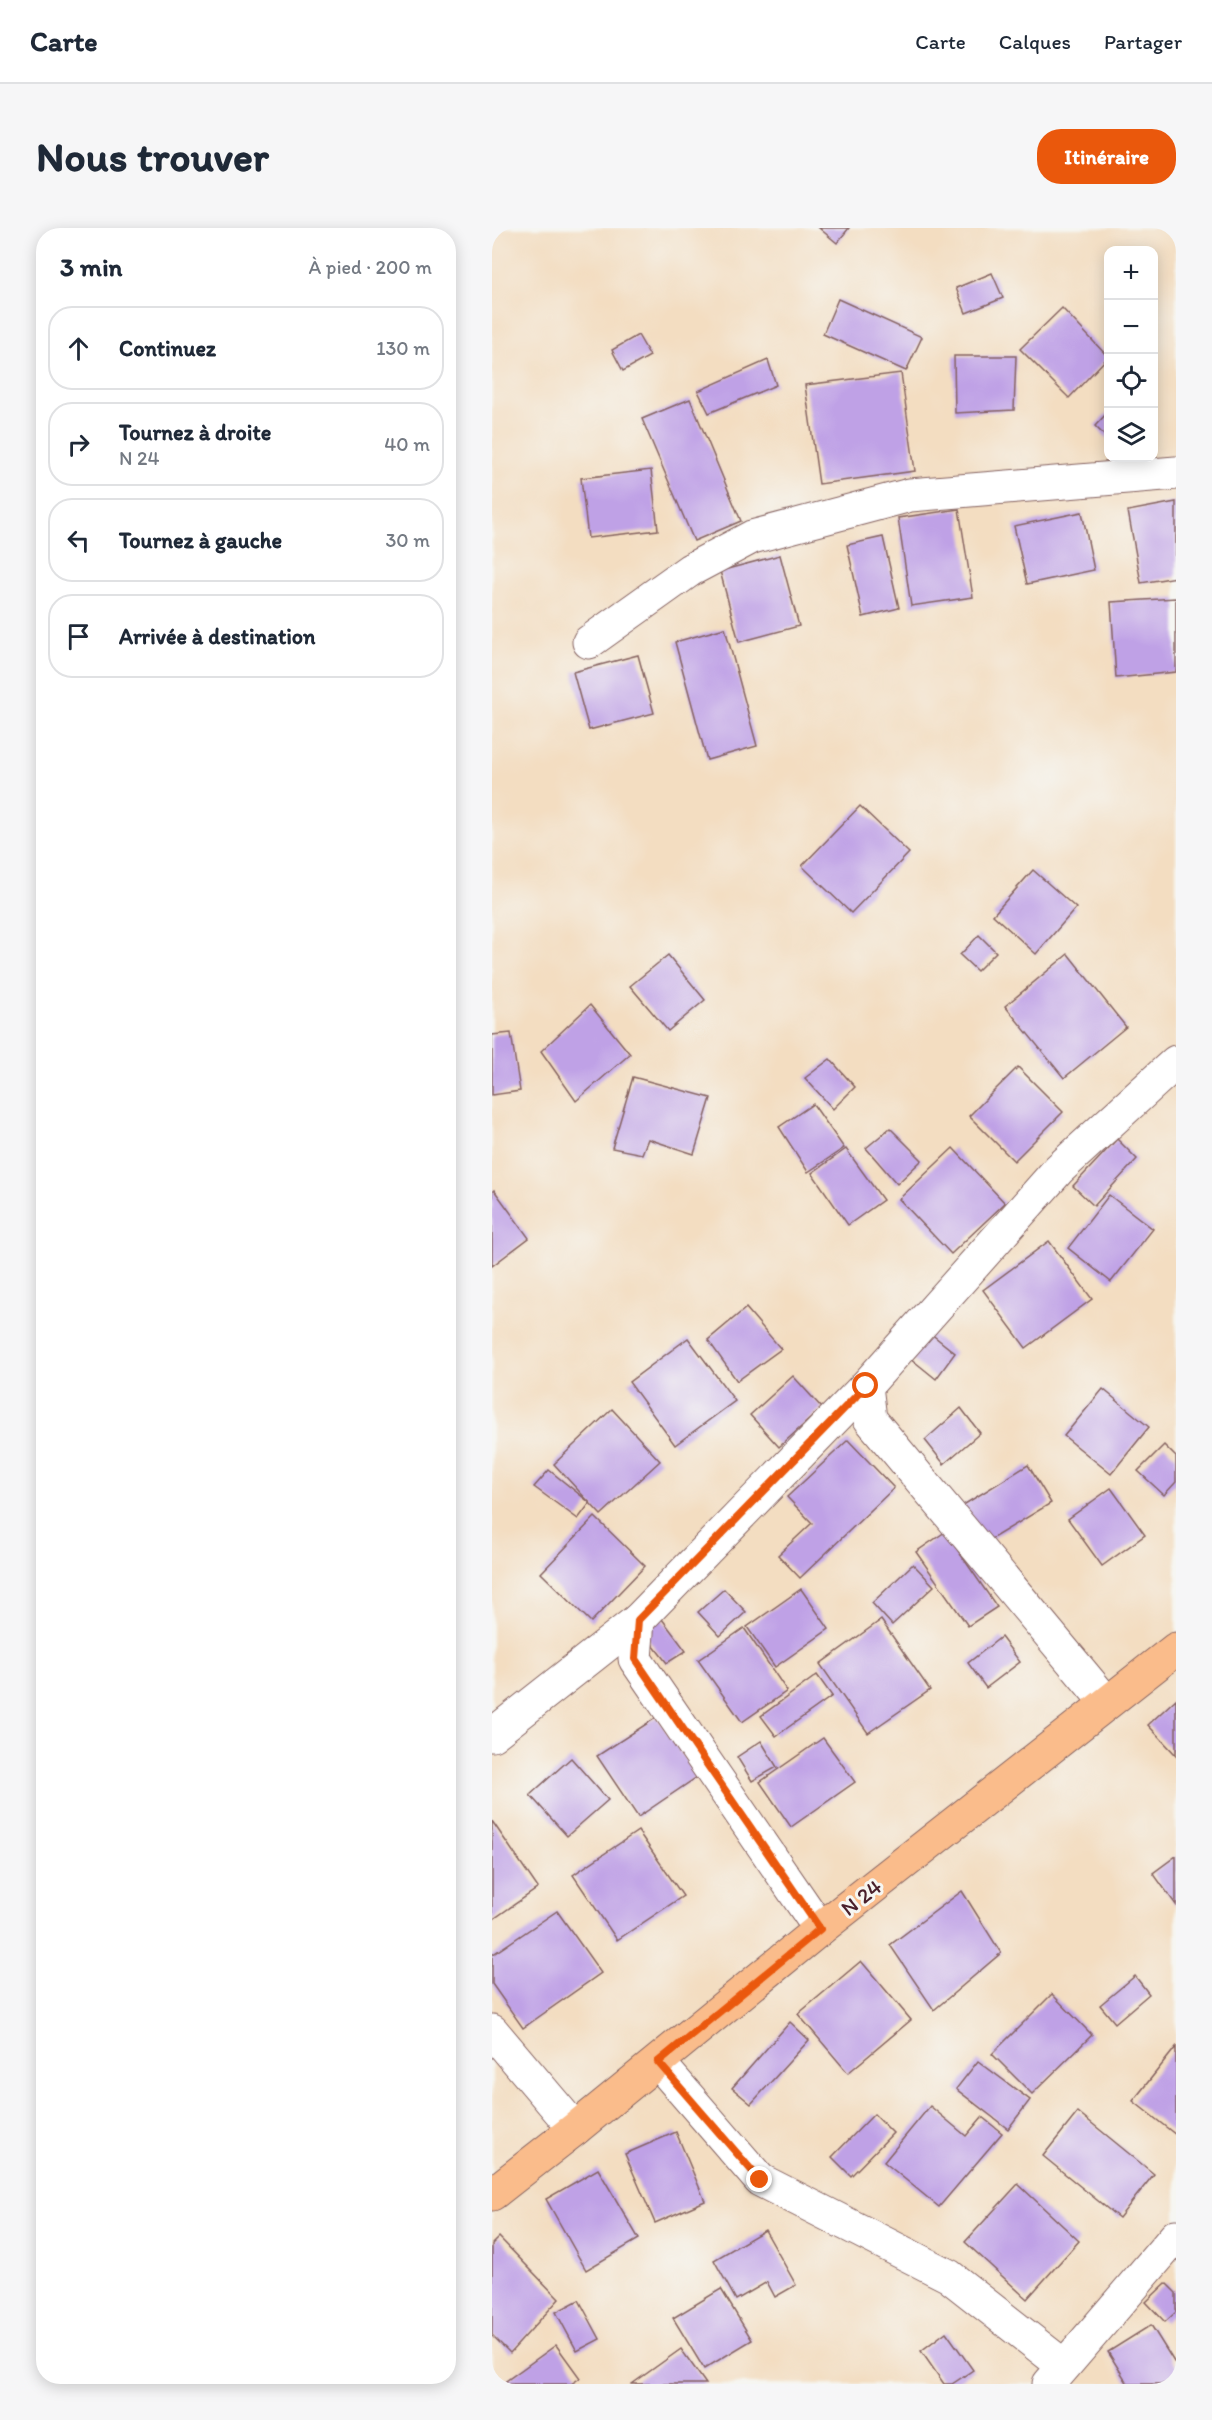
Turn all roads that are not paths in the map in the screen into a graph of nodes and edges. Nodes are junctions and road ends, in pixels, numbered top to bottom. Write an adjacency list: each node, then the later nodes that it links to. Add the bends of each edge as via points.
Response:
1 (1176, 473): 2 (street, via 910,495 752,537 690,570)
2 (589, 642)
3 (1176, 1062): 4 (street, via 1059,1169)
4 (866, 1386): 5 (street); 7 (street, via 870,1419)
5 (638, 1620): 8 (street); 9 (street, via 635,1659)
6 (1176, 1649): 7 (main road, N 24)
7 (1106, 1702): 9 (main road, N 24)
8 (492, 1735)
9 (820, 1929): 11 (main road, N 24)
10 (492, 2031): 12 (street)
11 (658, 2062): 12 (main road, N 24); 15 (street, via 760,2180 950,2276)
12 (575, 2129): 13 (main road, N 24)
13 (492, 2194)
14 (1176, 2236): 15 (street)
15 (1056, 2375)

